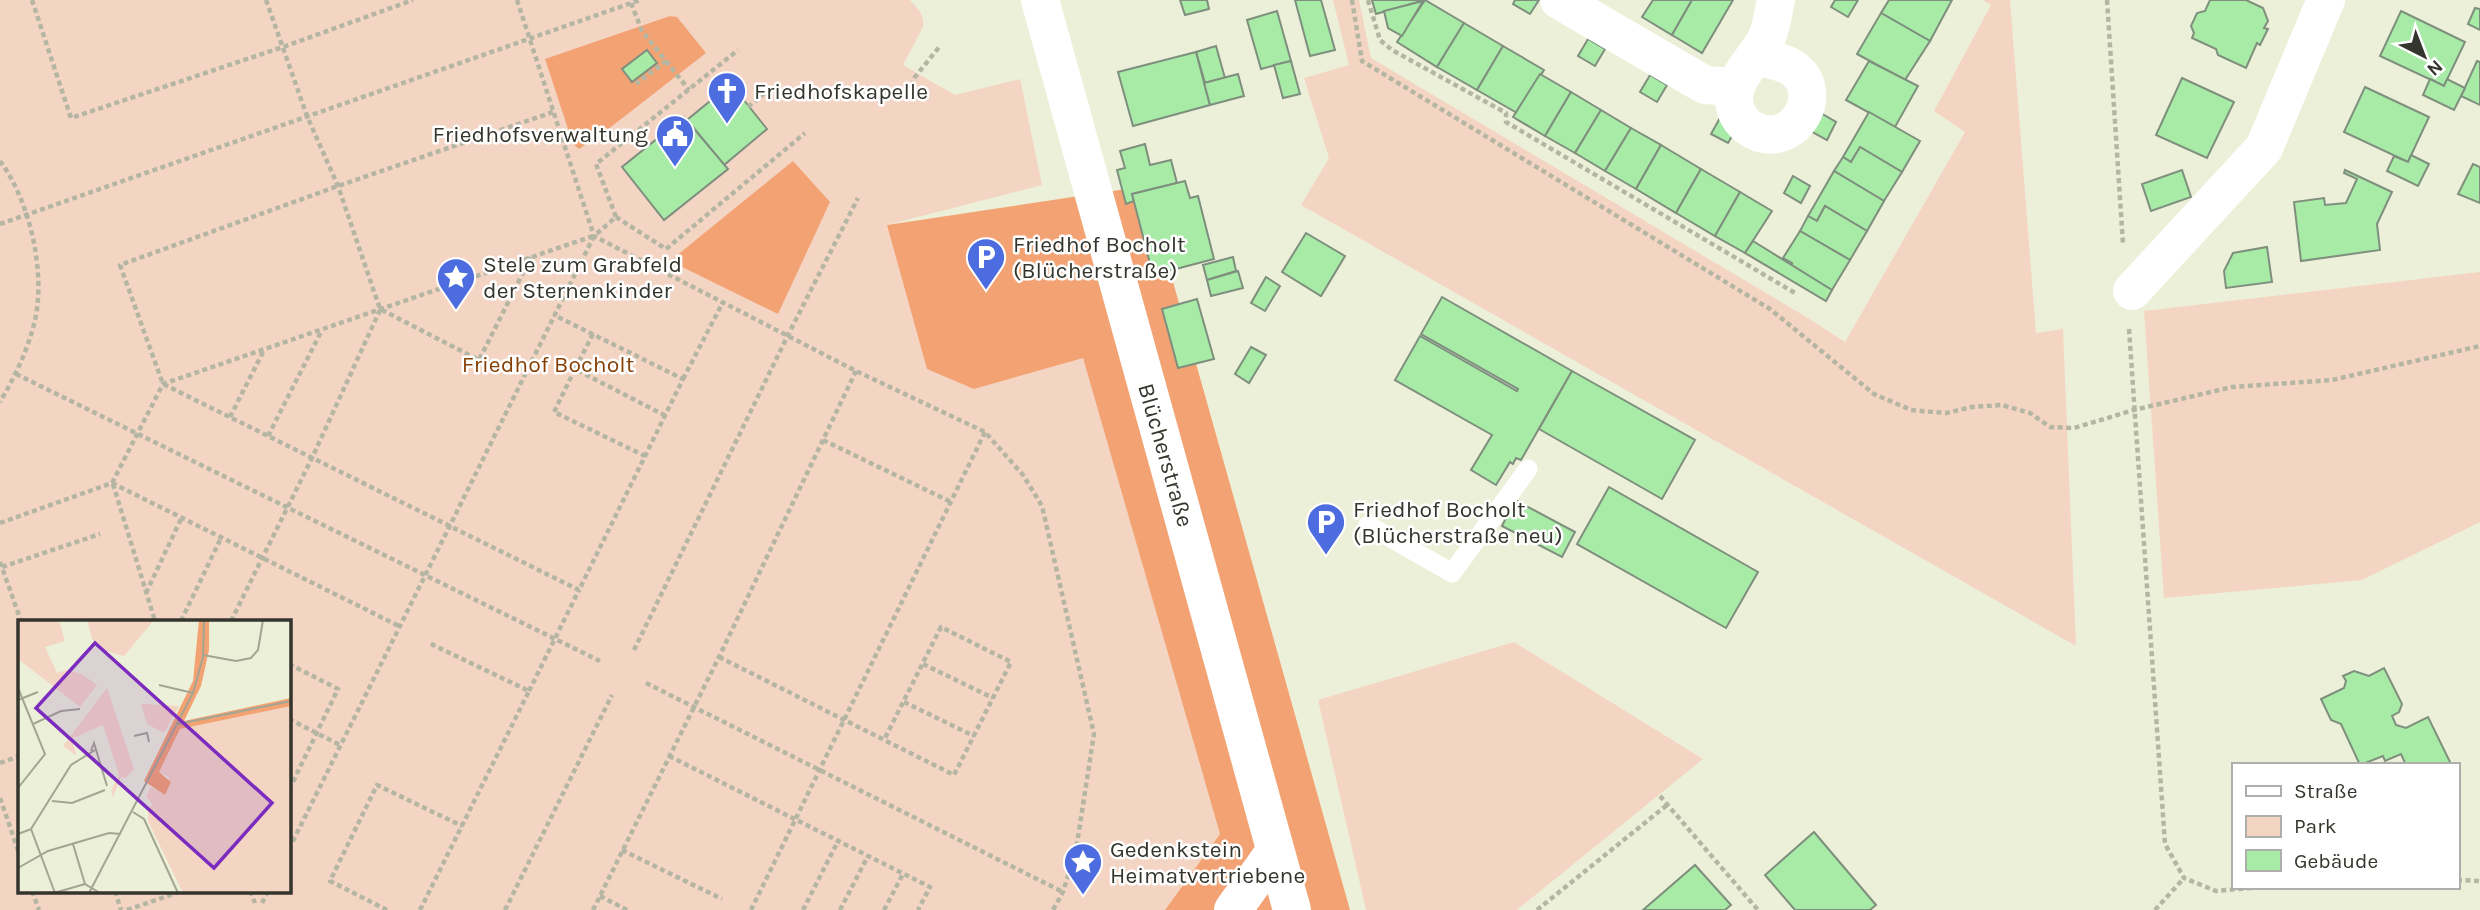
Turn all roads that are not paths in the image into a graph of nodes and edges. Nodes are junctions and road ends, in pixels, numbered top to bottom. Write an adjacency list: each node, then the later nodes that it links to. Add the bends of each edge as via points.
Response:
1 (1040, 0): 8 (street, Blücherstraße)
2 (1559, 0): 3 (street, via 1705,86 1745,71 1768,36)
3 (1776, 0)
4 (2326, 0): 5 (street, via 2264,148)
5 (2128, 290)
6 (1528, 469): 7 (lane, via 1452,573)
7 (1368, 525)
8 (1275, 851): 9 (street); 10 (street, Blücherstraße)
9 (1233, 910)
10 (1292, 910)

